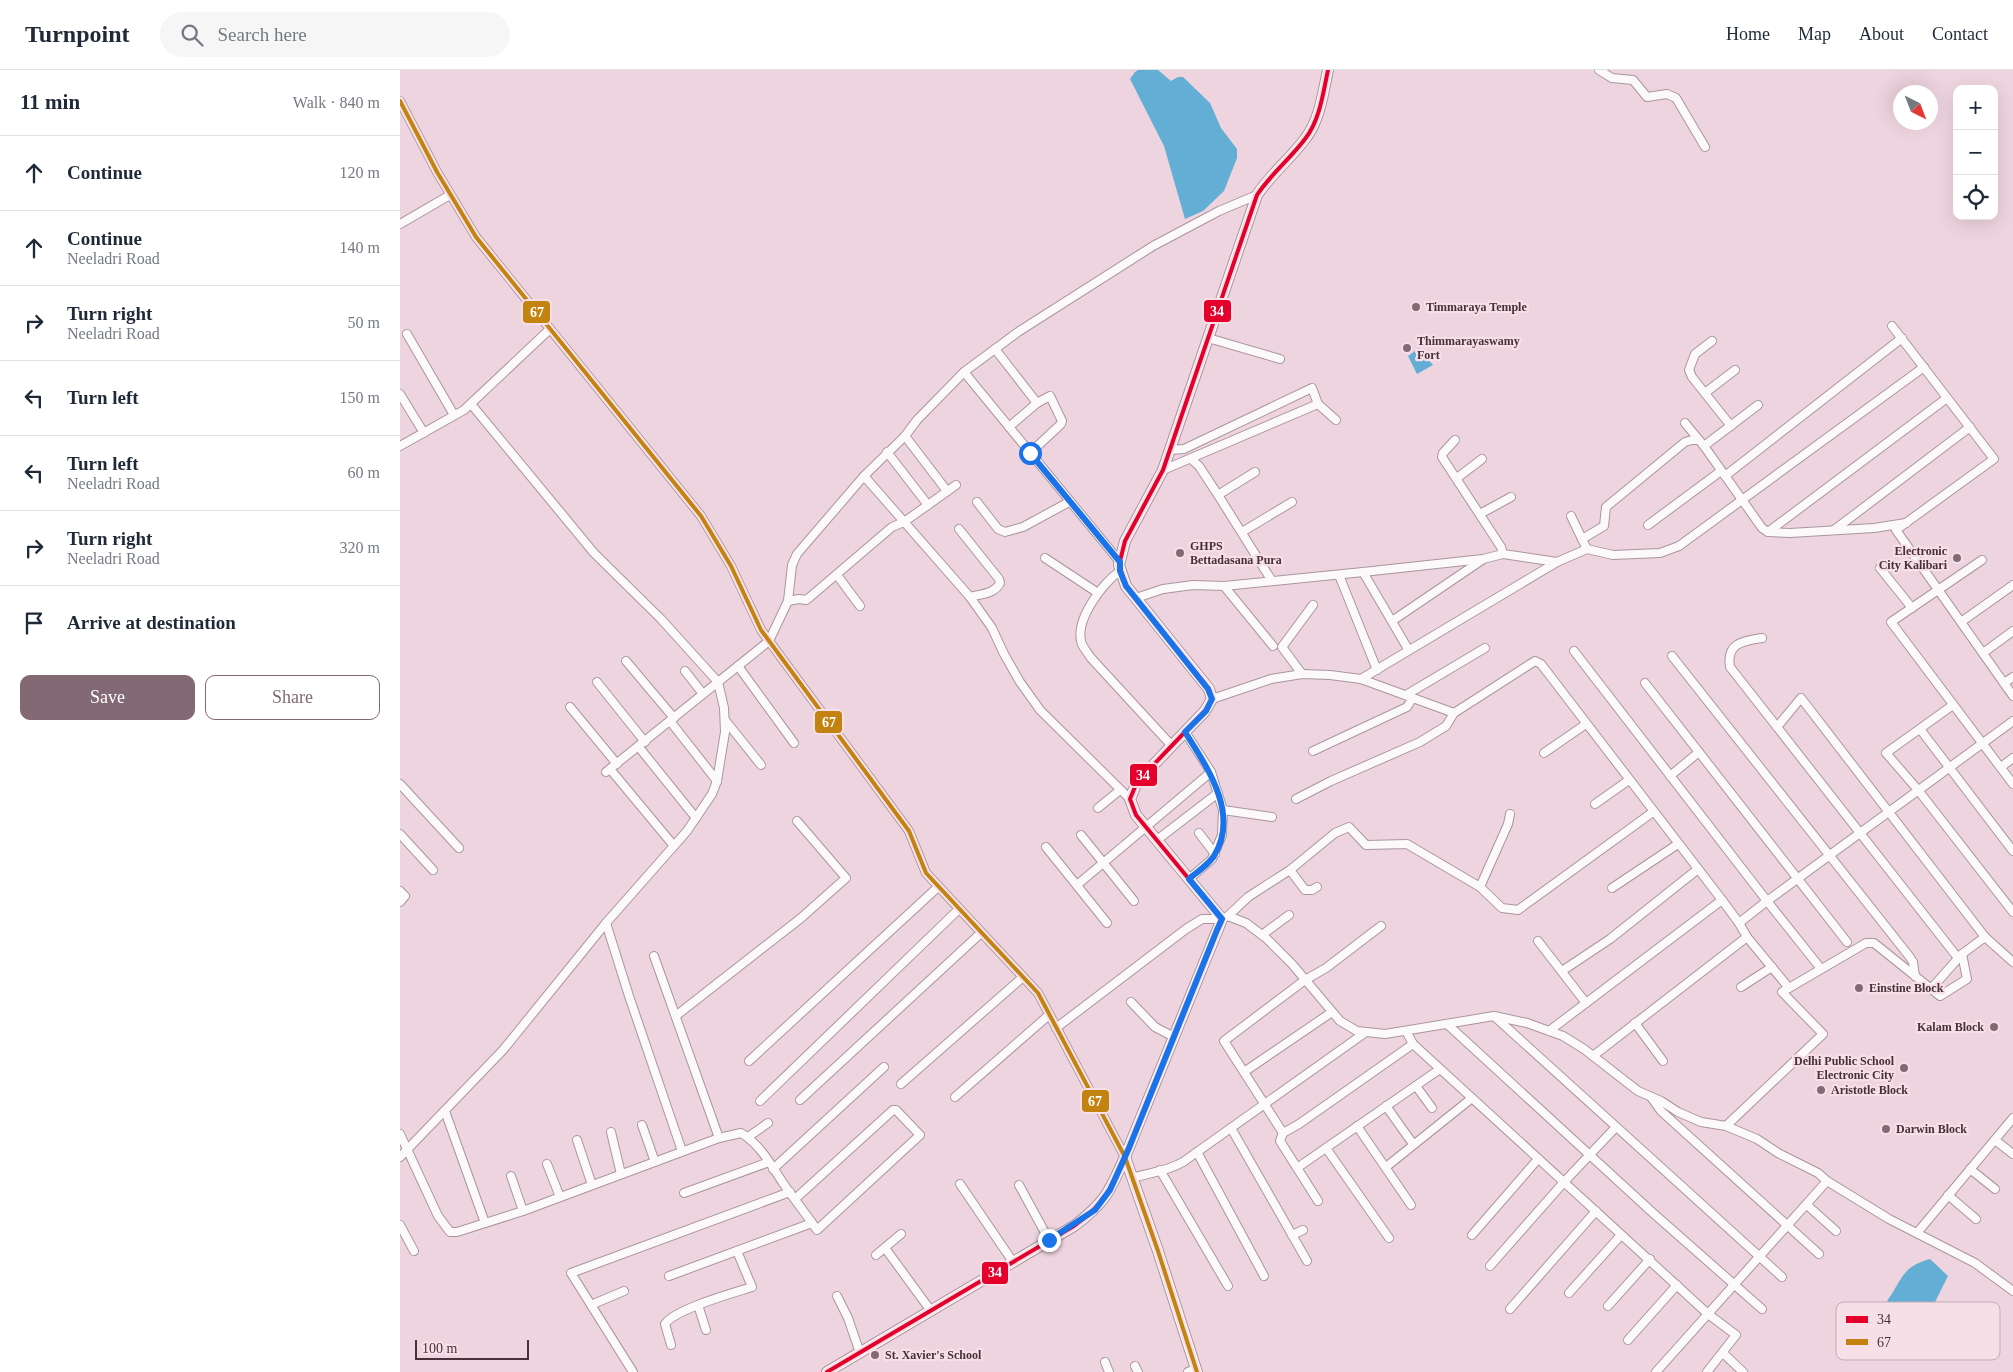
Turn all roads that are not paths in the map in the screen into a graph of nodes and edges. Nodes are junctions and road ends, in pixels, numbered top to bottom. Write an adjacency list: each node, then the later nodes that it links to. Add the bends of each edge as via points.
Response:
1 (1328, 70): 6 (main road, via 1318,112 1306,138 1268,178)
2 (1599, 70): 4 (street, via 1612,78 1633,80 1647,97 1667,94 1676,98)
3 (400, 101): 5 (street)
4 (1705, 147)
5 (450, 195): 7 (street); 9 (street, via 476,237)
6 (1257, 195): 11 (main road); 14 (street, via 1218,211 1153,246)
7 (400, 224)
8 (1892, 326): 12 (street)
9 (550, 329): 23 (street); 92 (street, via 701,516)
10 (407, 334): 26 (street)
11 (1208, 338): 15 (street); 37 (main road)
12 (1902, 338): 16 (street); 44 (street)
13 (1712, 341): 19 (street, via 1695,354 1689,370)
14 (995, 349): 18 (street); 22 (street)
15 (1280, 359)
16 (1924, 367): 21 (street); 51 (street)
17 (1735, 370): 19 (street)
18 (964, 372): 30 (street); 33 (street, via 916,420)
19 (1705, 393): 29 (street)
20 (400, 394): 32 (street)
21 (1947, 398): 31 (street); 64 (street)
22 (1037, 403): 30 (street); 39 (street, via 1050,396 1061,424)
23 (471, 404): 26 (street); 107 (street, via 594,553 661,618)
24 (1318, 404): 27 (street); 37 (street, via 1312,388 1184,449); 40 (street)
25 (1758, 404): 29 (street)
26 (454, 415): 32 (street)
27 (1336, 420)
28 (1686, 423): 35 (street)
29 (1730, 426): 35 (street)
30 (1008, 427): 39 (street)
31 (1970, 427): 59 (street, via 1994,459); 62 (street)
32 (424, 433): 36 (street)
33 (905, 436): 38 (street); 48 (street)
34 (1455, 440): 46 (street, via 1442,457)
35 (1702, 443): 44 (street); 65 (street, via 1685,442 1606,507 1604,526)
36 (400, 446)
37 (1170, 450): 42 (main road)
38 (886, 452): 45 (street); 55 (street)
39 (1030, 453): 53 (street)
40 (1191, 459): 42 (street); 49 (street)
41 (1482, 459): 46 (street)
42 (1163, 470): 72 (main road, via 1125,542)
43 (1254, 472): 49 (street)
44 (1723, 473): 51 (street); 60 (street)
45 (864, 476): 58 (street); 84 (street, via 797,554 792,565)
46 (1457, 478): 56 (street)
47 (956, 485): 48 (street)
48 (947, 491): 55 (street)
49 (1218, 495): 63 (street)
50 (1511, 497): 56 (street)
51 (1742, 501): 64 (street); 66 (street, via 1679,546 1660,552 1613,555)
52 (977, 502): 53 (street, via 1005,532 1023,527)
53 (1069, 502): 72 (street)
54 (1292, 502): 63 (street)
55 (928, 505): 58 (street)
56 (1480, 514): 67 (street)
57 (1571, 516): 65 (street)
58 (904, 522): 75 (street, via 892,528); 82 (street)
59 (1906, 523): 62 (street); 80 (street, via 1896,530)
60 (1648, 525)
61 (959, 529): 82 (street, via 1000,583 991,592)
62 (1833, 531): 64 (street)
63 (1242, 532): 77 (street)
64 (1768, 532)
65 (1582, 539): 66 (street)
66 (1587, 549): 71 (street)
67 (1503, 554): 69 (street); 71 (street)
68 (1045, 558): 81 (street)
69 (1484, 559): 74 (street); 88 (street)
70 (1982, 560): 80 (street)
71 (1557, 562): 95 (street)
72 (1120, 566): 81 (street); 83 (main road, via 1126,586)
73 (1880, 568): 87 (street)
74 (1363, 572): 76 (street); 88 (street)
75 (837, 575): 84 (street, via 806,600); 86 (street)
76 (1339, 575): 77 (street); 101 (street)
77 (1272, 581): 78 (street)
78 (1224, 586): 83 (street, via 1162,589); 93 (street)
79 (2013, 586): 89 (street)
80 (1939, 590): 87 (street); 89 (street)
81 (1098, 593): 127 (street, via 1081,630 1081,643)
82 (970, 597): 142 (street, via 1040,710)
83 (1136, 598): 113 (main road, via 1208,689)
84 (788, 602): 92 (street)
85 (1313, 605): 103 (street, via 1282,647)
86 (860, 606)
87 (1912, 608): 114 (street, via 1891,622)
88 (1392, 621): 95 (street)
89 (1961, 622): 97 (street)
90 (2013, 631): 97 (street)
91 (1762, 638): 121 (street, via 1742,642 1731,649 1728,657 1730,667)
92 (769, 641): 100 (street); 177 (street, via 909,831 926,873)
93 (1273, 646)
94 (1485, 648): 112 (street)
95 (1408, 649): 101 (street)
96 (1574, 651): 137 (street)
97 (1983, 653): 109 (street)
98 (1672, 656): 168 (street)
99 (626, 661): 117 (street)
100 (738, 666): 107 (street); 124 (street)
101 (1377, 670): 105 (street)
102 (685, 671): 110 (street)
103 (1302, 674): 105 (street); 113 (street, via 1271,679)
104 (2013, 677): 109 (street)
105 (1361, 679): 112 (street)
106 (597, 682): 126 (street)
107 (718, 682): 110 (street); 118 (street)
108 (1645, 683): 129 (street)
109 (2004, 683): 111 (street)
110 (703, 694): 117 (street)
111 (2013, 696)
112 (1409, 697): 116 (street); 128 (street, via 1407,707)
113 (1212, 699): 123 (main road, via 1206,711)
114 (1953, 704): 122 (street); 125 (street)
115 (570, 707): 134 (street)
116 (1454, 713): 120 (street, via 1535,662 1541,664); 146 (street, via 1446,726 1420,742)
117 (672, 720): 126 (street); 139 (street)
118 (725, 720): 132 (street); 139 (street)
119 (2013, 721): 125 (street)
120 (1586, 724): 130 (street); 138 (street)
121 (1776, 726): 150 (street, via 1801,698); 158 (street)
122 (1920, 728): 135 (street); 143 (street, via 1886,753)
123 (1185, 732): 127 (main road); 136 (street)
124 (794, 743)
125 (1983, 743): 133 (street); 135 (street)
126 (642, 744): 134 (street); 154 (street)
127 (1172, 746): 145 (main road, via 1137,782)
128 (1313, 751)
129 (1699, 752): 137 (street); 174 (street)
130 (1544, 753)
131 (2013, 758): 133 (street)
132 (761, 765)
133 (2000, 767): 140 (street)
134 (611, 768): 163 (street)
135 (1949, 768): 143 (street); 166 (street)
136 (1211, 772): 144 (street); 156 (street)
137 (1670, 776): 183 (street)
138 (1629, 780): 147 (street); 151 (street)
139 (717, 781): 154 (street)
140 (2013, 784)
141 (401, 786): 165 (street)
142 (1120, 790): 145 (street); 148 (street)
143 (1918, 790): 150 (street); 186 (street)
144 (1218, 793): 149 (street); 161 (street)
145 (1130, 799): 156 (main road)
146 (1296, 799)
147 (1595, 804)
148 (1098, 808)
149 (1223, 810): 153 (street); 167 (street, via 1222,835)
150 (1890, 811): 158 (street); 196 (street)
151 (1653, 812): 162 (street); 178 (street, via 1518,910 1502,908)
152 (1510, 814): 178 (street)
153 (1272, 817)
154 (696, 818): 163 (street)
155 (797, 821): 215 (street, via 846,878 801,918)
156 (1146, 828): 161 (main road); 169 (street)
157 (1199, 833): 167 (street)
158 (1859, 833): 168 (street); 200 (street)
159 (400, 834): 171 (street)
160 (1081, 835): 169 (street)
161 (1156, 840): 173 (main road)
162 (1678, 844): 170 (street); 179 (street)
163 (674, 846): 189 (street)
164 (1046, 847): 175 (street)
165 (459, 848)
166 (2013, 851)
167 (1215, 854): 173 (street)
168 (1829, 855): 174 (street); 205 (street, via 1910,956)
169 (1104, 863): 175 (street); 182 (street)
170 (1698, 869): 181 (street); 204 (street, via 1610,939)
171 (433, 870)
172 (1290, 870): 176 (street, via 1305,890); 178 (street, via 1322,842 1349,826 1366,845 1407,844); 188 (street, via 1248,897)
173 (1189, 879): 188 (main road)
174 (1799, 879): 183 (street); 198 (street)
175 (1077, 885): 190 (street)
176 (1317, 886)
177 (938, 887): 185 (street); 226 (street)
178 (1480, 887)
179 (1612, 888)
180 (400, 891): 184 (street, via 405,896)
181 (1722, 900): 191 (street); 212 (street)
182 (1134, 901)
183 (1767, 901): 191 (street); 202 (street)
184 (400, 902)
185 (959, 909): 193 (street); 237 (street)
186 (2013, 912)
187 (1289, 915): 194 (street)
188 (1225, 917): 194 (street, via 1246,922); 219 (street, via 1202,919 1186,928); 223 (main road)
189 (606, 922): 241 (street, via 521,1029); 259 (street)
190 (1107, 923)
191 (1739, 924): 195 (street)
192 (1381, 926): 207 (street)
193 (982, 933): 206 (street); 236 (street)
194 (1262, 935): 207 (street)
195 (1747, 937): 203 (street); 218 (street)
196 (1985, 938): 200 (street); 201 (street)
197 (1538, 941): 204 (street)
198 (1847, 942)
199 (654, 956): 215 (street)
200 (1960, 956): 210 (street); 210 (street, via 1966,978 1940,996)
201 (2013, 962)
202 (1818, 965)
203 (1772, 967): 208 (street); 209 (street)
204 (1562, 971): 212 (street)
205 (1915, 976): 209 (street, via 1874,943 1866,943); 210 (street)
206 (1022, 977): 214 (street, via 1038,993); 231 (street)
207 (1305, 980): 213 (street); 230 (street, via 1224,1041)
208 (1741, 987)
209 (1789, 988): 246 (street, via 1782,992 1823,1034)
210 (1931, 989)
211 (1131, 1002): 223 (street, via 1156,1027)
212 (1586, 1002): 221 (street)
213 (1332, 1012): 222 (street, via 1340,1021); 230 (street)
214 (1049, 1015): 219 (street); 233 (street)
215 (677, 1016): 253 (street)
216 (1494, 1016): 217 (street); 221 (street, via 1527,1022); 247 (street)
217 (1447, 1024): 220 (street); 262 (street)
218 (1635, 1024): 225 (street); 227 (street)
219 (1056, 1028): 263 (street)
220 (1406, 1031): 222 (street); 224 (street)
221 (1549, 1031): 225 (street, via 1563,1036)
222 (1366, 1032): 238 (street)
223 (1174, 1037): 263 (main road)
224 (1413, 1044): 229 (street); 250 (street)
225 (1593, 1056): 234 (street, via 1638,1091)
226 (749, 1061)
227 (1663, 1061)
228 (884, 1066): 268 (street)
229 (1440, 1069): 232 (street); 235 (street)
230 (1244, 1072): 238 (street)
231 (901, 1084)
232 (1416, 1086): 239 (street); 240 (street)
233 (955, 1097)
234 (1651, 1097): 246 (street, via 1701,1122); 296 (street, via 1661,1111)
235 (1472, 1098): 256 (street); 265 (street)
236 (800, 1100)
237 (760, 1101)
238 (1263, 1104): 248 (street); 250 (street)
239 (1386, 1106): 245 (street); 256 (street)
240 (1432, 1108)
241 (445, 1111): 258 (street); 294 (street)
242 (2013, 1118): 255 (street)
243 (768, 1123): 252 (street)
244 (642, 1124): 266 (street)
245 (1357, 1126): 257 (street); 269 (street)
246 (1726, 1126): 276 (street, via 1757,1139)
247 (1616, 1127): 262 (street); 311 (street)
248 (1231, 1128): 260 (street); 301 (street)
249 (611, 1132): 273 (street)
250 (1283, 1133): 270 (street, via 1280,1141)
251 (400, 1134): 258 (street)
252 (748, 1137): 253 (street, via 741,1133); 268 (street)
253 (719, 1138): 259 (street)
254 (576, 1140): 279 (street)
255 (1995, 1140): 261 (street); 271 (street)
256 (1413, 1144): 269 (street)
257 (1326, 1148): 270 (street); 304 (street)
258 (408, 1150): 264 (street); 294 (street, via 444,1226 450,1232)
259 (682, 1151): 266 (street)
260 (1197, 1152): 272 (street, via 1171,1169); 317 (street)
261 (2013, 1154)
262 (1591, 1155): 277 (street); 319 (street)
263 (1125, 1157): 275 (main road); 305 (main road, via 1110,1190 1095,1210)
264 (400, 1158)
265 (1538, 1159): 277 (street); 303 (street)
266 (655, 1162): 273 (street)
267 (547, 1164): 285 (street)
268 (771, 1165): 282 (street); 283 (street)
269 (1386, 1167): 288 (street)
270 (1297, 1168): 287 (street)
271 (1970, 1169): 281 (street); 284 (street)
272 (1160, 1170): 275 (street); 321 (street)
273 (621, 1174): 279 (street)
274 (511, 1176): 290 (street)
275 (1132, 1178): 339 (main road)
276 (1827, 1181): 289 (street); 299 (street)
277 (1564, 1182): 291 (street); 315 (street)
278 (960, 1184): 314 (street)
279 (592, 1185): 285 (street)
280 (1019, 1185): 305 (street)
281 (1995, 1189)
282 (790, 1192): 286 (street); 326 (street, via 571,1273)
283 (684, 1193)
284 (1948, 1195): 292 (street); 299 (street)
285 (560, 1197): 290 (street)
286 (795, 1199): 293 (street); 293 (street, via 893,1110 920,1135 818,1230)
287 (1318, 1201)
288 (1411, 1205)
289 (1807, 1205): 296 (street); 298 (street)
290 (523, 1211): 294 (street)
291 (1596, 1211): 302 (street); 329 (street)
292 (1976, 1219)
293 (812, 1223): 308 (street)
294 (485, 1224)
295 (400, 1225): 307 (street)
296 (1788, 1225): 309 (street); 311 (street)
297 (1303, 1230): 301 (street)
298 (1836, 1231)
299 (1917, 1233): 323 (street, via 1975,1263)
300 (901, 1234): 306 (street)
301 (1292, 1235): 313 (street)
302 (1621, 1235): 312 (street); 324 (street)
303 (1472, 1236)
304 (1389, 1238)
305 (1049, 1240): 314 (main road)
306 (885, 1248): 310 (street); 331 (street)
307 (414, 1251)
308 (737, 1251): 316 (street); 327 (street, via 752,1287)
309 (1819, 1254)
310 (876, 1255)
311 (1760, 1256): 318 (street); 319 (street)
312 (1650, 1260): 320 (street); 328 (street)
313 (1307, 1261)
314 (1013, 1262): 331 (main road)
315 (1490, 1266)
316 (669, 1276)
317 (1264, 1276)
318 (1782, 1277)
319 (1735, 1284): 330 (street); 332 (street)
320 (1678, 1285): 332 (street); 334 (street)
321 (1228, 1286)
322 (624, 1291): 326 (street)
323 (2013, 1291)
324 (1569, 1293)
325 (837, 1296): 336 (street)
326 (591, 1305): 340 (street)
327 (698, 1305): 333 (street); 335 (street, via 669,1318 665,1324)
328 (1608, 1306)
329 (1510, 1309)
330 (1762, 1309)
331 (931, 1311): 336 (main road)
332 (1708, 1314): 337 (street, via 1736,1336); 343 (street)
333 (706, 1330)
334 (1628, 1340)
335 (671, 1345)
336 (860, 1353): 341 (main road)
337 (1723, 1353): 344 (street); 345 (street)
338 (1105, 1362): 342 (street)
339 (1194, 1371)
340 (632, 1372)
341 (828, 1372)
342 (1109, 1372)
343 (1656, 1372)
344 (1706, 1372)
345 (1743, 1372)

